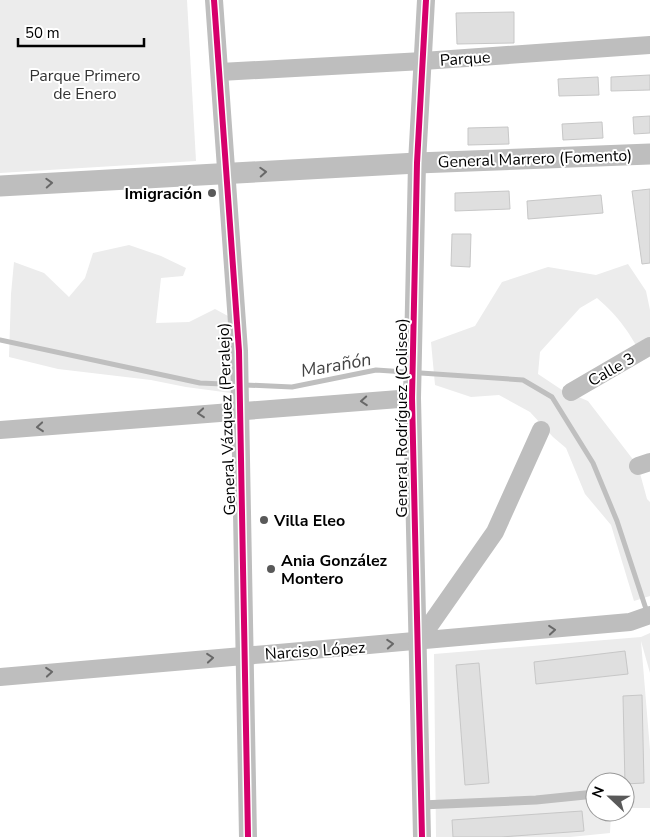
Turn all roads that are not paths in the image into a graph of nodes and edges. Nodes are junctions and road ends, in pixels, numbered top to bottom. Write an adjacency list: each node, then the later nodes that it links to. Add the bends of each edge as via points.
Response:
1 (214, 0): 5 (street, General Vázquez (Peralejo))
2 (426, 0): 4 (street, General Rodríguez (Coliseo))
3 (650, 45): 4 (street, Parque)
4 (423, 61): 5 (street, Parque); 7 (street, General Rodríguez (Coliseo))
5 (220, 72): 8 (street, General Vázquez (Peralejo))
6 (650, 154): 7 (street, General Marrero (Fomento))
7 (417, 163): 8 (street, General Marrero (Fomento), one-way to 7); 12 (street, General Rodríguez (Coliseo))
8 (226, 174): 9 (street, General Marrero (Fomento), one-way to 8); 13 (street, General Vázquez (Peralejo))
9 (0, 186)
10 (650, 346): 11 (street, Calle 3)
11 (571, 392)
12 (412, 398): 13 (street, one-way to 13); 17 (street, General Rodríguez (Coliseo))
13 (241, 410): 14 (street, one-way to 14); 18 (street, General Vázquez (Peralejo))
14 (0, 430)
15 (541, 430): 17 (street, via 495,532)
16 (650, 615): 17 (street, Narciso López, one-way to 16, via 630,622)
17 (418, 642): 18 (street, Narciso López, one-way to 17); 21 (street, General Rodríguez (Coliseo))
18 (245, 655): 19 (street, Narciso López, one-way to 18); 22 (street, General Vázquez (Peralejo))
19 (0, 677)
20 (585, 795): 21 (lane)
21 (421, 806): 23 (street, General Rodríguez (Coliseo))
22 (248, 837)
23 (422, 837)

